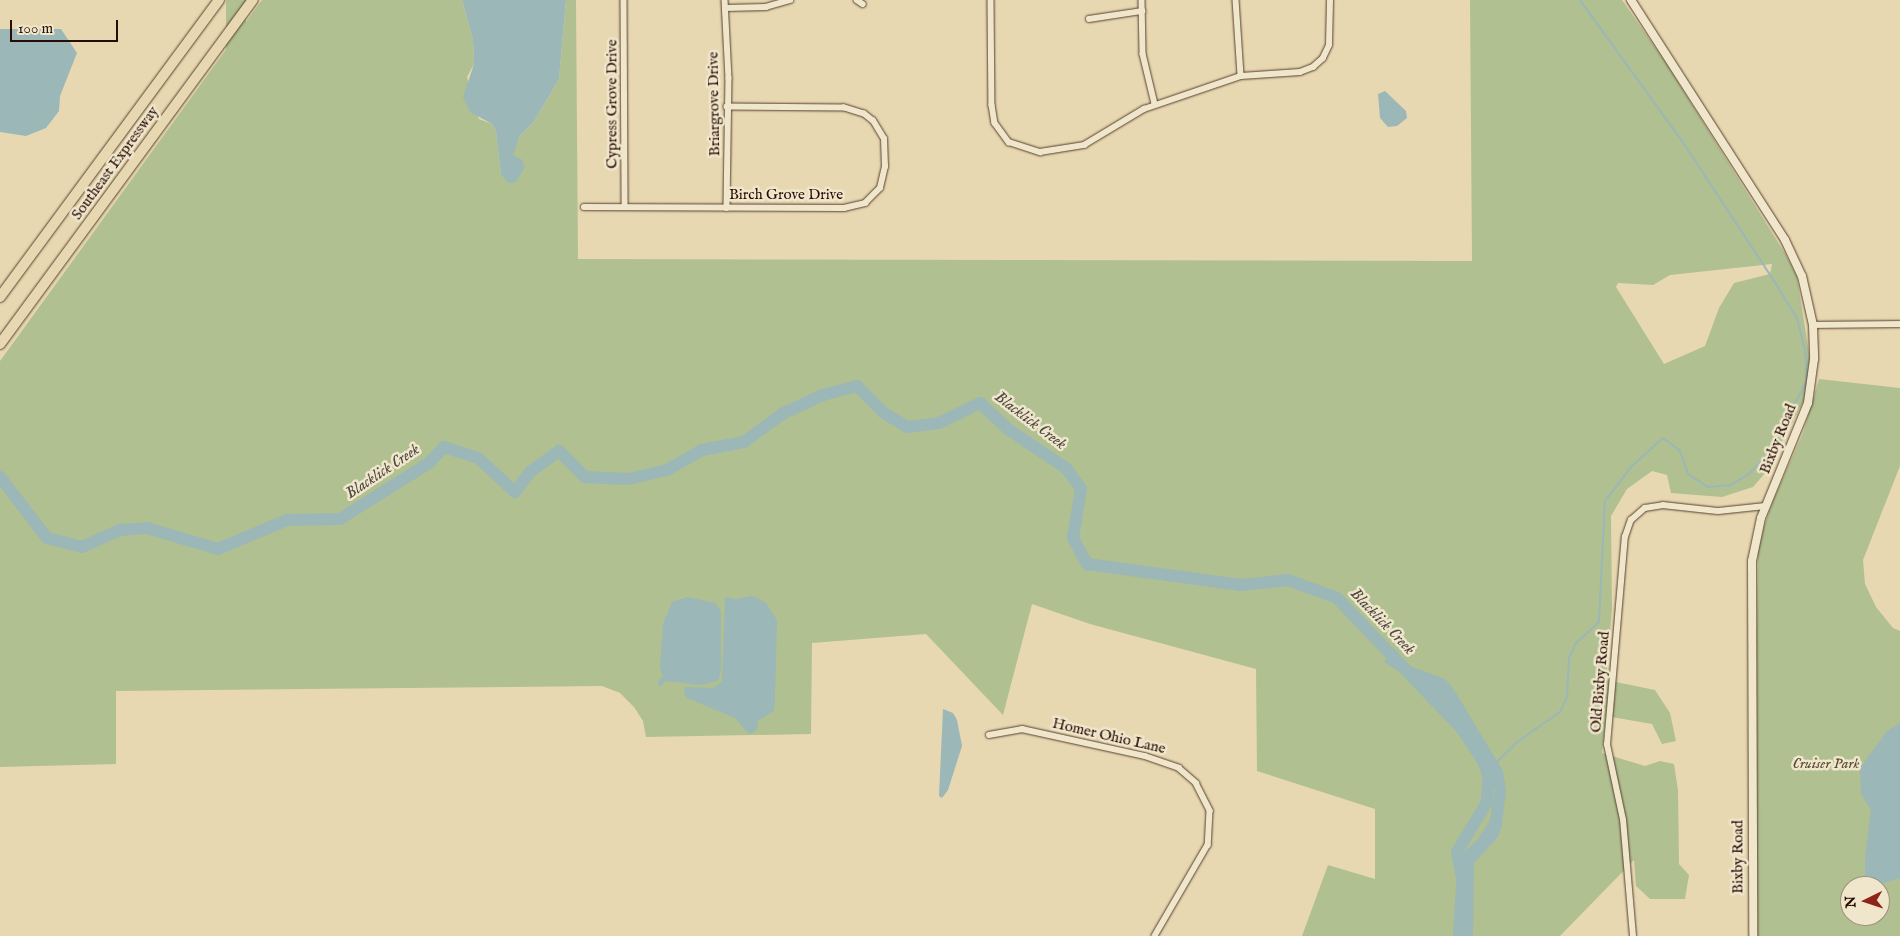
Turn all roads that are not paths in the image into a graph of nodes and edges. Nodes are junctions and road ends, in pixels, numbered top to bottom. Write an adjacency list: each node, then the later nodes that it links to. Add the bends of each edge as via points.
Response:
1 (219, 0): 22 (highway, Southeast Expressway)
2 (253, 0): 25 (highway, Southeast Expressway)
3 (624, 0): 20 (street, Cypress Grove Drive)
4 (725, 0): 13 (street, Briargrove Drive)
5 (790, 0): 13 (street, via 766,7)
6 (857, 0): 12 (street)
7 (991, 0): 17 (street, via 992,105 995,123 1009,142 1040,152 1084,145)
8 (1142, 0): 14 (street)
9 (1236, 0): 16 (street)
10 (1330, 0): 16 (street, via 1327,52 1318,64 1308,70)
11 (1631, 0): 24 (street, Bixby Road, via 1786,240 1802,276)
12 (863, 4)
13 (725, 8): 18 (street, Briargrove Drive, via 729,78)
14 (1142, 11): 15 (street); 17 (street, via 1144,63)
15 (1089, 19)
16 (1241, 76): 17 (street)
17 (1155, 104)
18 (727, 107): 21 (street, Briargrove Drive); 21 (street, Birch Grove Drive, via 855,110 873,121 884,139 885,149 880,188 860,205 844,208)
19 (584, 207): 20 (street, Birch Grove Drive)
20 (625, 207): 21 (street, Birch Grove Drive)
21 (727, 208)
22 (0, 297)
23 (1900, 324): 24 (street)
24 (1813, 325): 26 (street, Bixby Road, via 1814,359 1808,403)
25 (0, 344)
26 (1765, 506): 29 (street, Old Bixby Road, via 1718,511 1663,505 1645,508 1631,520 1625,537 1606,745 1623,820); 30 (street, Bixby Road, via 1756,534 1751,579)
27 (989, 735): 28 (street, Homer Ohio Lane, via 1022,729 1145,756 1179,768 1196,783 1210,811 1211,834 1203,855)
28 (1154, 936)
29 (1633, 936)
30 (1753, 936)

